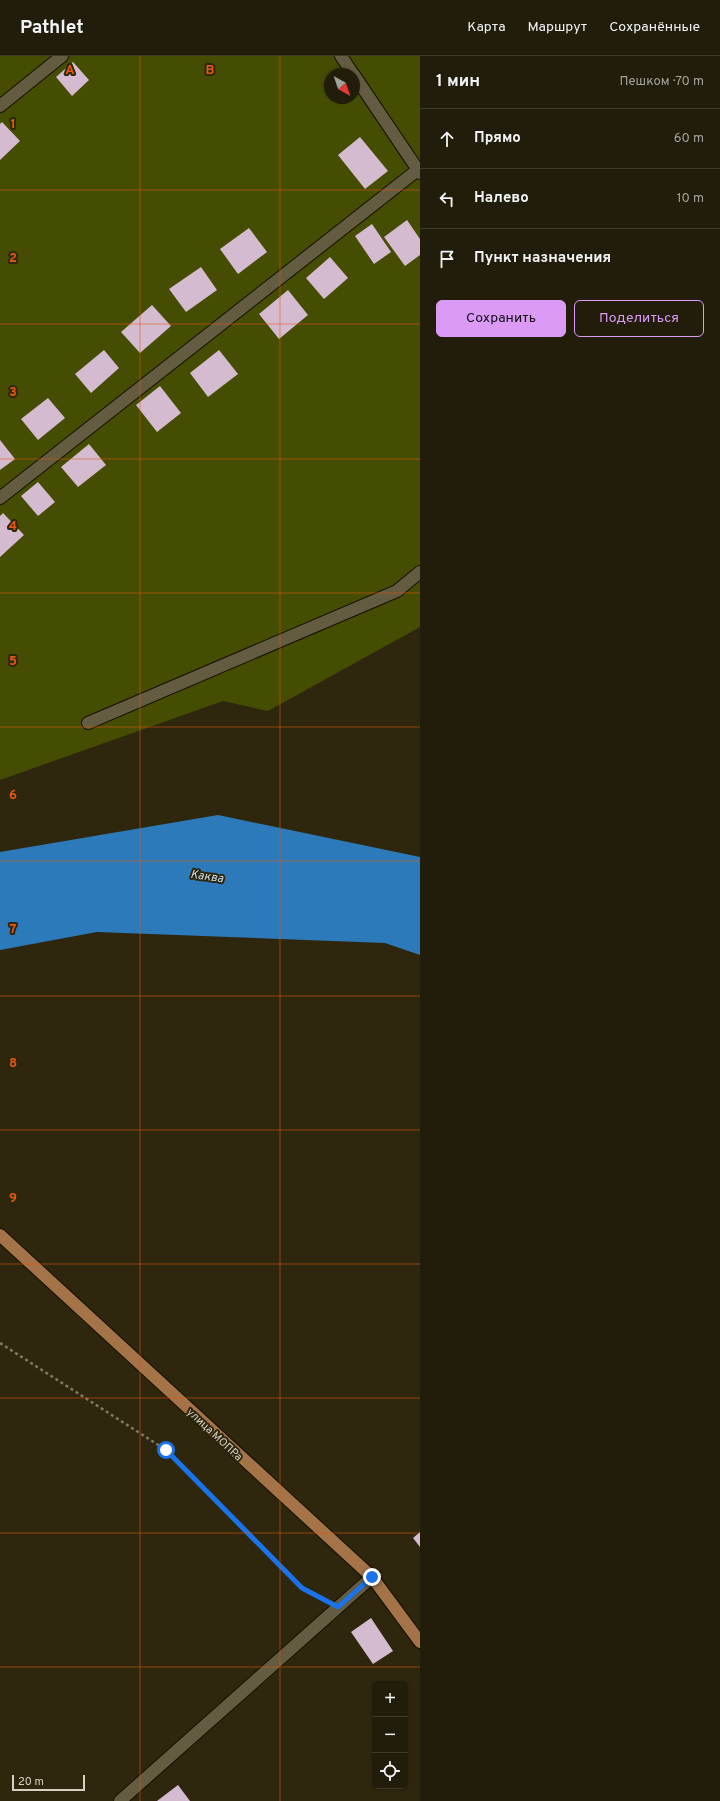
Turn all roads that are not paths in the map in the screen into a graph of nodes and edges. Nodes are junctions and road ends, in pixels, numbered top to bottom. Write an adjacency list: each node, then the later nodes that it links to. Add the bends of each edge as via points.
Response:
1 (62, 56): 5 (street)
2 (341, 56): 3 (street)
3 (349, 68)
4 (360, 84): 6 (street)
5 (0, 106)
6 (419, 170): 7 (street)
7 (0, 498)
8 (420, 572): 9 (street, via 397,591)
9 (88, 723)
10 (0, 1235): 11 (main road, улица МОПРа)
11 (372, 1577): 12 (main road, улица МОПРа); 13 (street)
12 (420, 1642)
13 (120, 1801)

